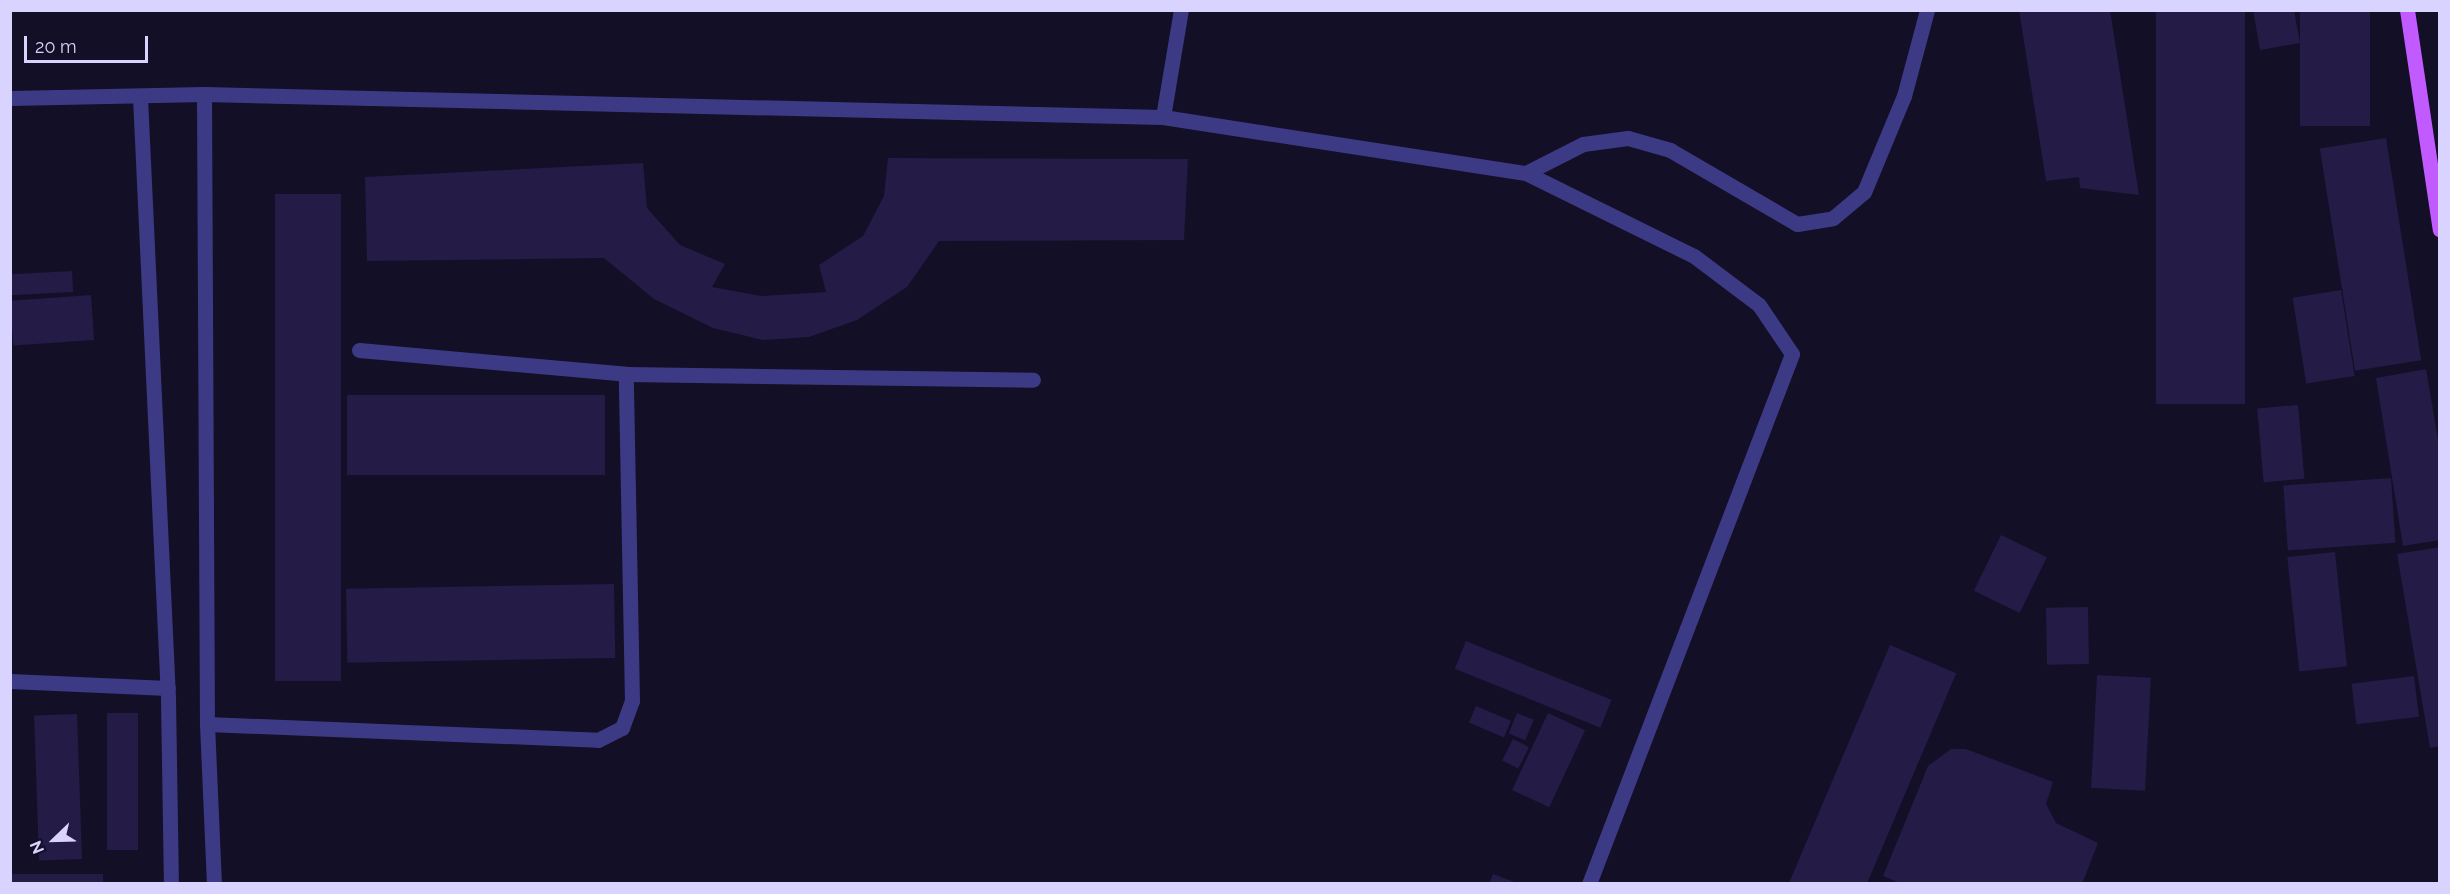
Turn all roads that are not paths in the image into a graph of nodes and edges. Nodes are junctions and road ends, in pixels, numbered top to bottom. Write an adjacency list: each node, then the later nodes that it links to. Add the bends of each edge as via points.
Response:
1 (1181, 10): 7 (street)
2 (1928, 10): 8 (street, via 1904,96 1864,192 1833,218 1797,224 1670,150 1628,138 1583,144)
3 (2407, 10): 9 (main road)
4 (204, 94): 5 (street); 7 (street); 15 (street)
5 (140, 97): 6 (street); 14 (street)
6 (10, 98)
7 (1163, 117): 8 (street)
8 (1526, 173): 18 (street, via 1694,256 1759,305 1792,354)
9 (2439, 230)
10 (359, 350): 11 (street)
11 (626, 374): 12 (street); 15 (street, via 632,701 622,728 598,740)
12 (1033, 380)
13 (10, 681): 14 (street)
14 (168, 688): 16 (street)
15 (207, 724): 17 (street)
16 (171, 884)
17 (214, 884)
18 (1589, 884)

